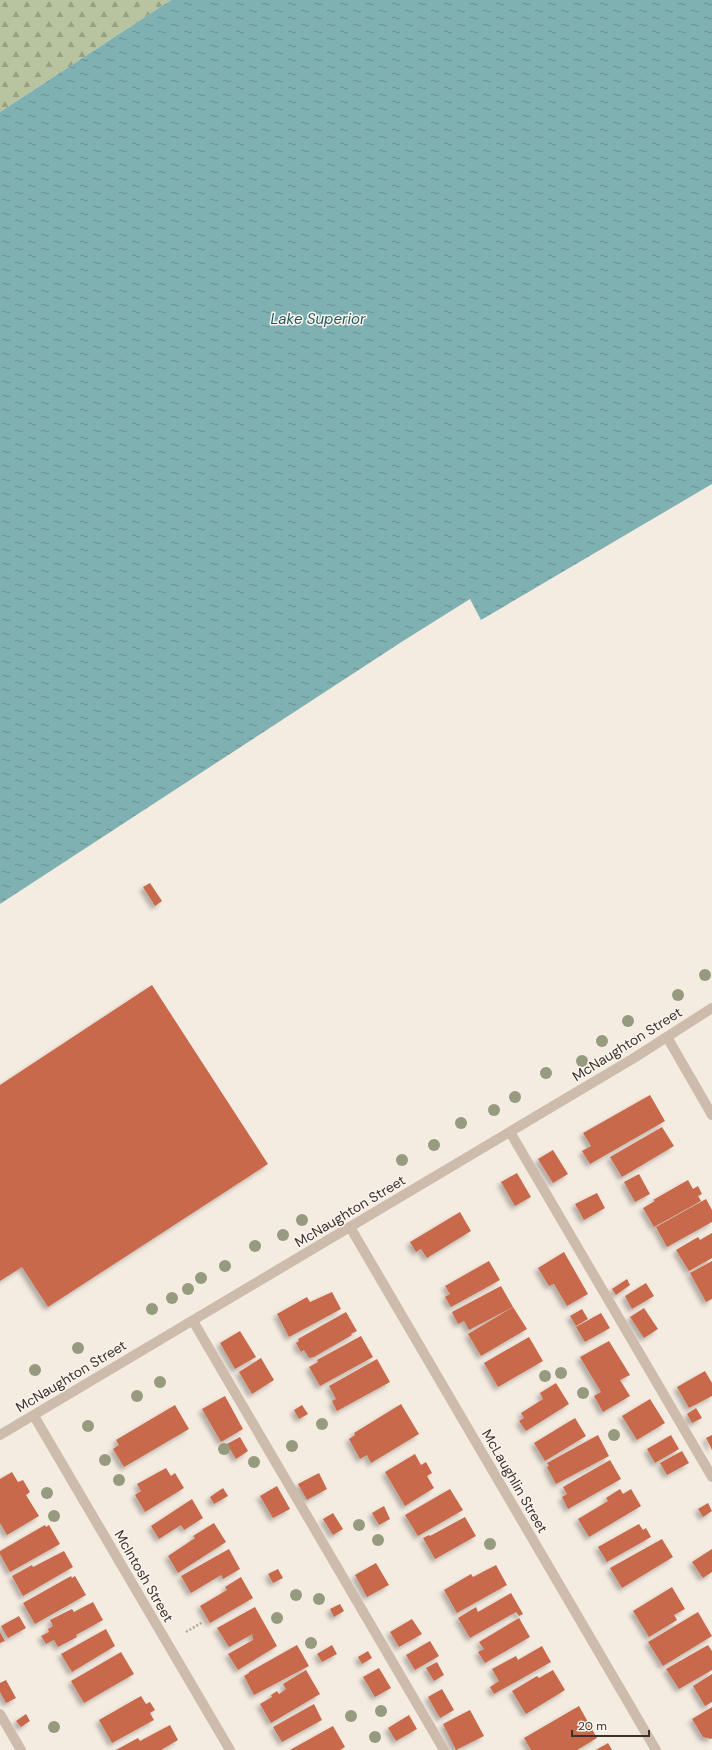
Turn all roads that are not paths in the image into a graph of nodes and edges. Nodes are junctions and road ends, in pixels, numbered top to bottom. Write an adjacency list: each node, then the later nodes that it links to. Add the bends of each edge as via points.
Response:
1 (712, 1008): 2 (street, McNaughton Street)
2 (667, 1037): 3 (street); 4 (street, McNaughton Street)
3 (712, 1115)
4 (510, 1132): 5 (street, McNaughton Street); 9 (street)
5 (350, 1227): 6 (street, McNaughton Street); 14 (street, McLaughlin Street)
6 (192, 1321): 7 (street, McNaughton Street); 13 (street)
7 (34, 1416): 8 (street, McNaughton Street); 12 (street, McIntosh Street)
8 (0, 1435)
9 (712, 1477)
10 (0, 1714): 11 (street)
11 (21, 1750)
12 (230, 1750)
13 (444, 1750)
14 (656, 1750)

